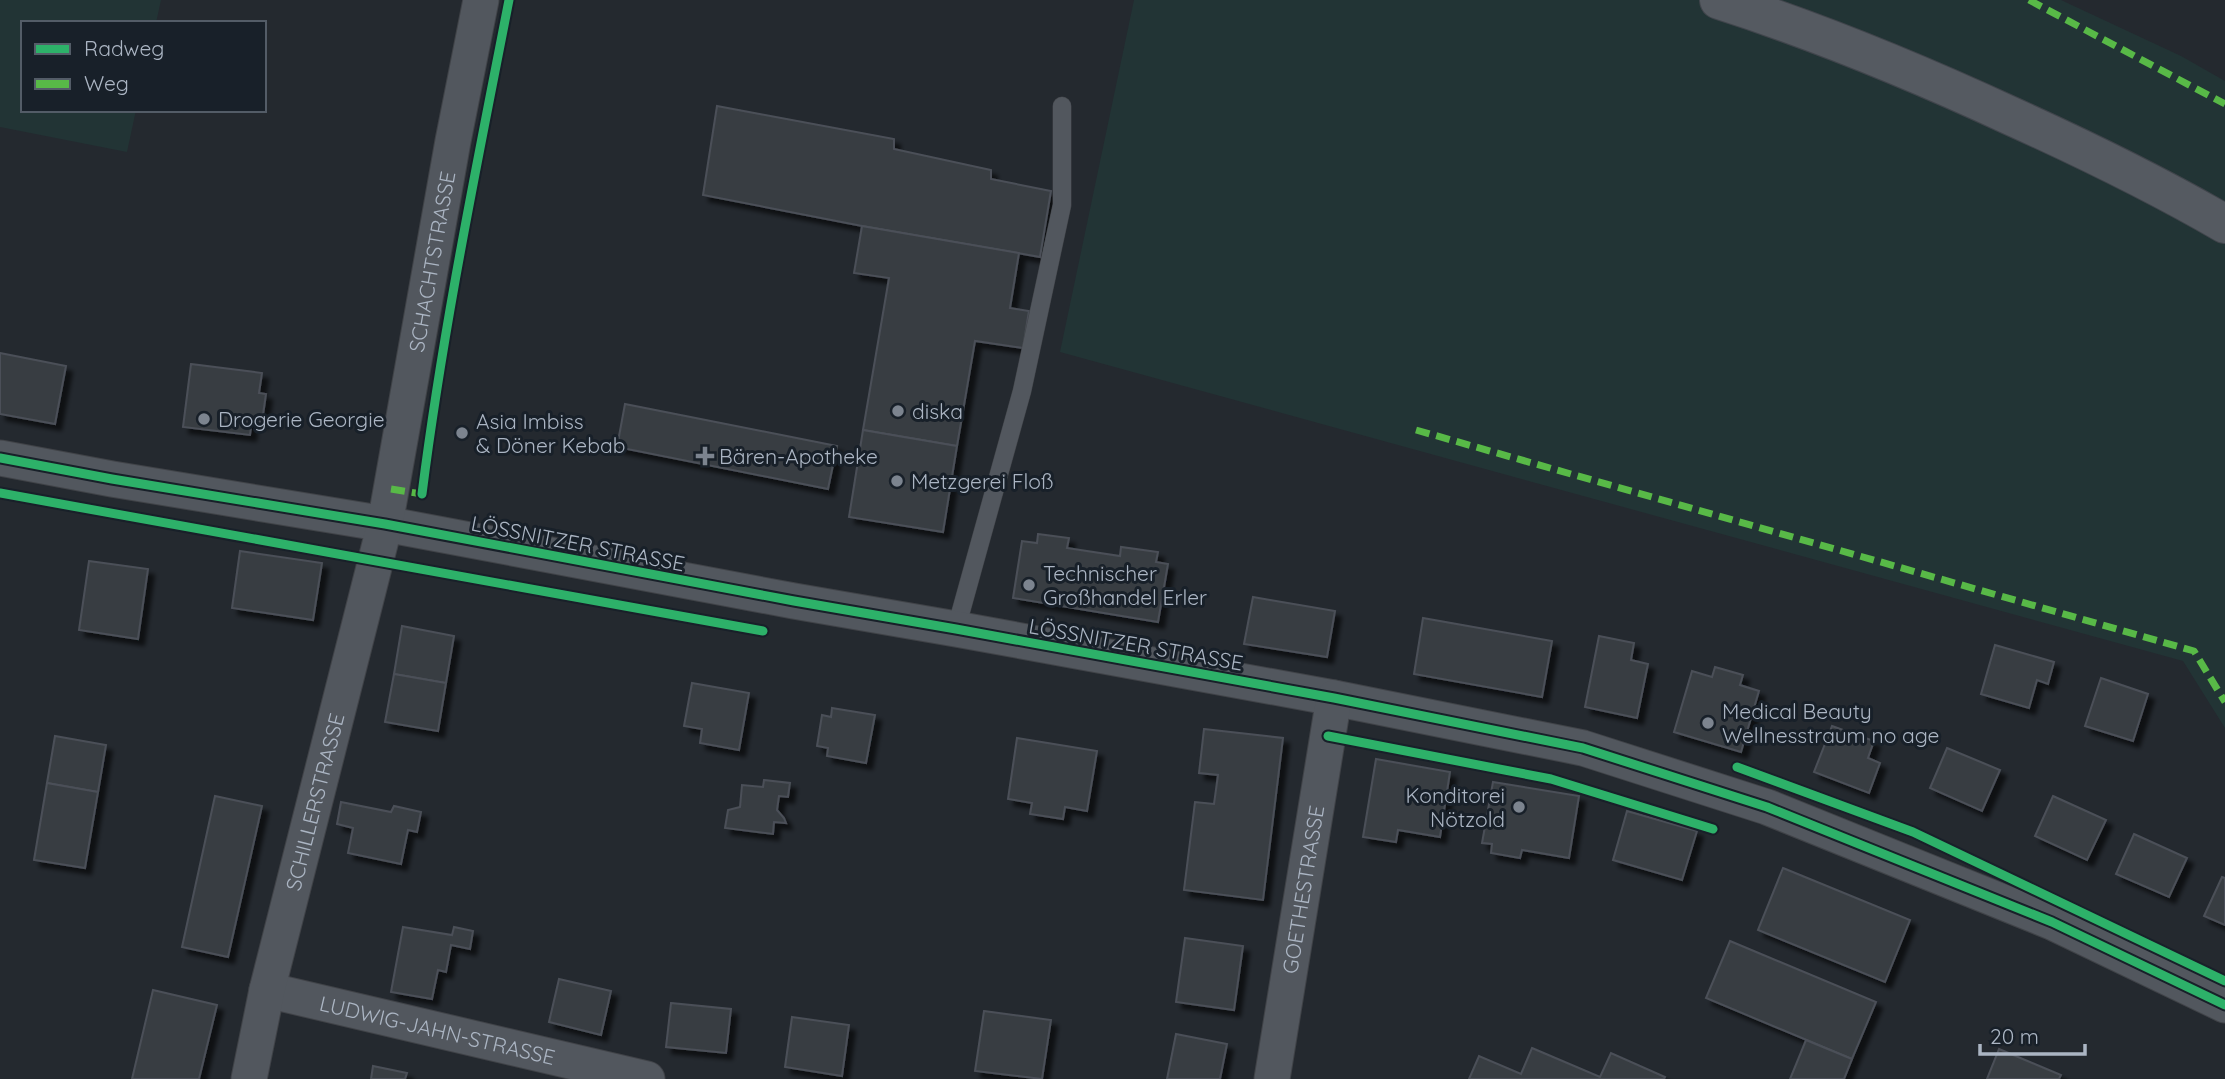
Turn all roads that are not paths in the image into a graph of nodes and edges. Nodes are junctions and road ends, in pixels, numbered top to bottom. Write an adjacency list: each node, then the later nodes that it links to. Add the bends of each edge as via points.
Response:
1 (481, 0): 6 (street, SCHACHTSTRASSE)
2 (1719, 0): 4 (main road, via 1788,22 1947,87 2083,149)
3 (1062, 106): 7 (lane, via 1062,205 1022,391)
4 (2225, 224)
5 (0, 458): 6 (street, LÖSSNITZER STRASSE)
6 (385, 524): 7 (street, LÖSSNITZER STRASSE); 9 (street, SCHILLERSTRASSE)
7 (956, 629): 8 (street, LÖSSNITZER STRASSE)
8 (1334, 698): 10 (street, LÖSSNITZER STRASSE, via 1583,748 1756,803 2052,922); 13 (street, GOETHESTRASSE)
9 (267, 990): 11 (street, SCHILLERSTRASSE); 12 (street, LUDWIG-JAHN-STRASSE)
10 (2225, 1005)
11 (249, 1079)
12 (647, 1079)
13 (1272, 1079)

